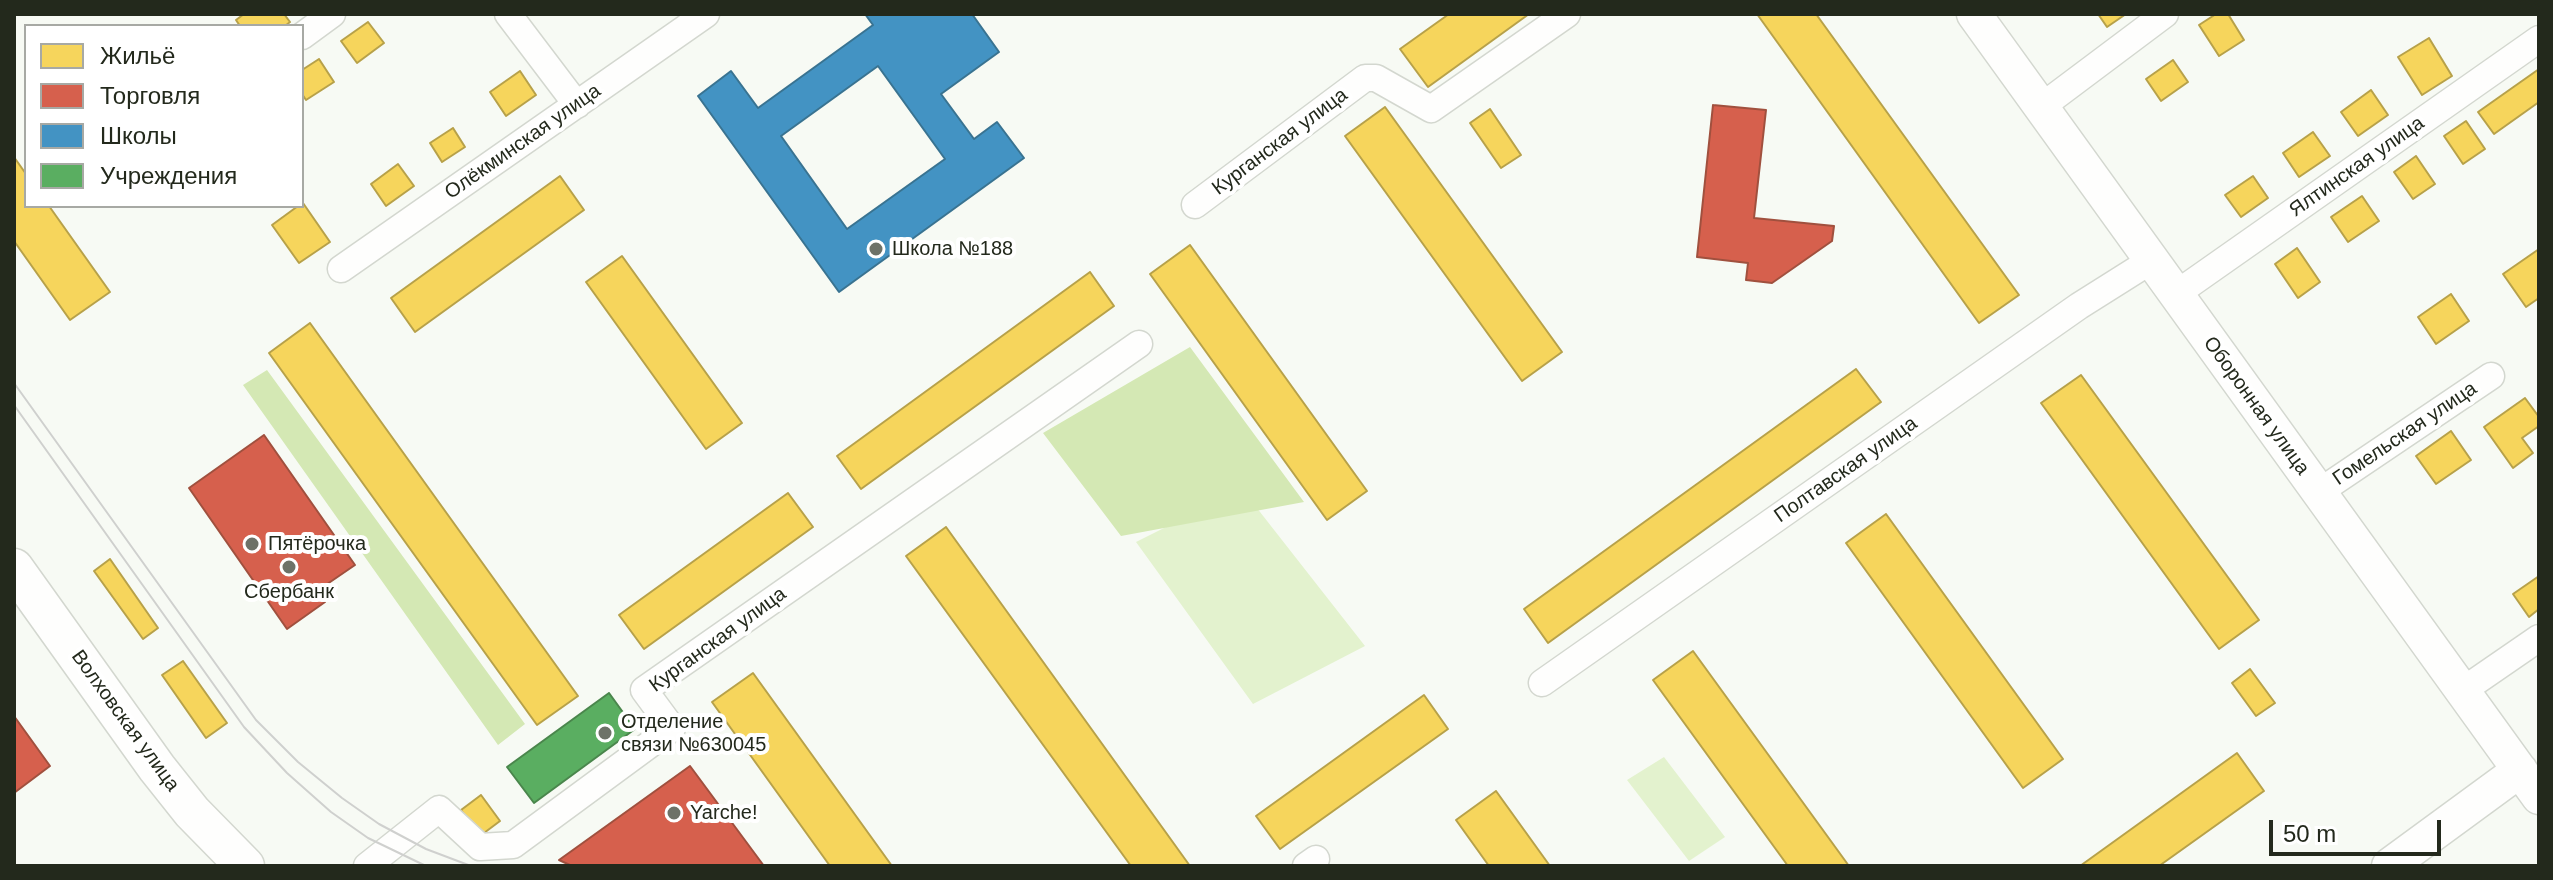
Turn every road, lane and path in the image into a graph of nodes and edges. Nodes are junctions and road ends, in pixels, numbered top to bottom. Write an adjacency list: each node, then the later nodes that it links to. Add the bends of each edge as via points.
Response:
1 (332, 14): 7 (street)
2 (508, 14): 9 (street)
3 (706, 14): 9 (street, Олёкминская улица)
4 (1567, 14): 11 (street, Курганская улица, via 1431,109 1376,78 1365,78)
5 (1974, 14): 10 (street, Оборонная улица)
6 (2165, 14): 10 (street)
7 (304, 35)
8 (2539, 39): 14 (street, Ялтинская улица)
9 (577, 105): 13 (street, Олёкминская улица)
10 (2041, 107): 12 (street, Оборонная улица)
11 (1195, 205)
12 (2152, 260): 14 (street, Оборонная улица); 20 (street, Полтавская улица)
13 (341, 269)
14 (2176, 294): 17 (street, Оборонная улица)
15 (1139, 344): 24 (street, Курганская улица, via 644,690 672,728 513,845 480,847 439,809)
16 (2491, 376): 17 (street, Гомельская улица)
17 (2319, 492): 21 (street, Оборонная улица)
18 (14, 568): 23 (main road, Волховская улица, via 157,768)
19 (2539, 638): 21 (street)
20 (1542, 683)
21 (2462, 691): 22 (street, Оборонная улица)
22 (2529, 784): 25 (street)
23 (245, 866)
24 (367, 866)
25 (2389, 866)

